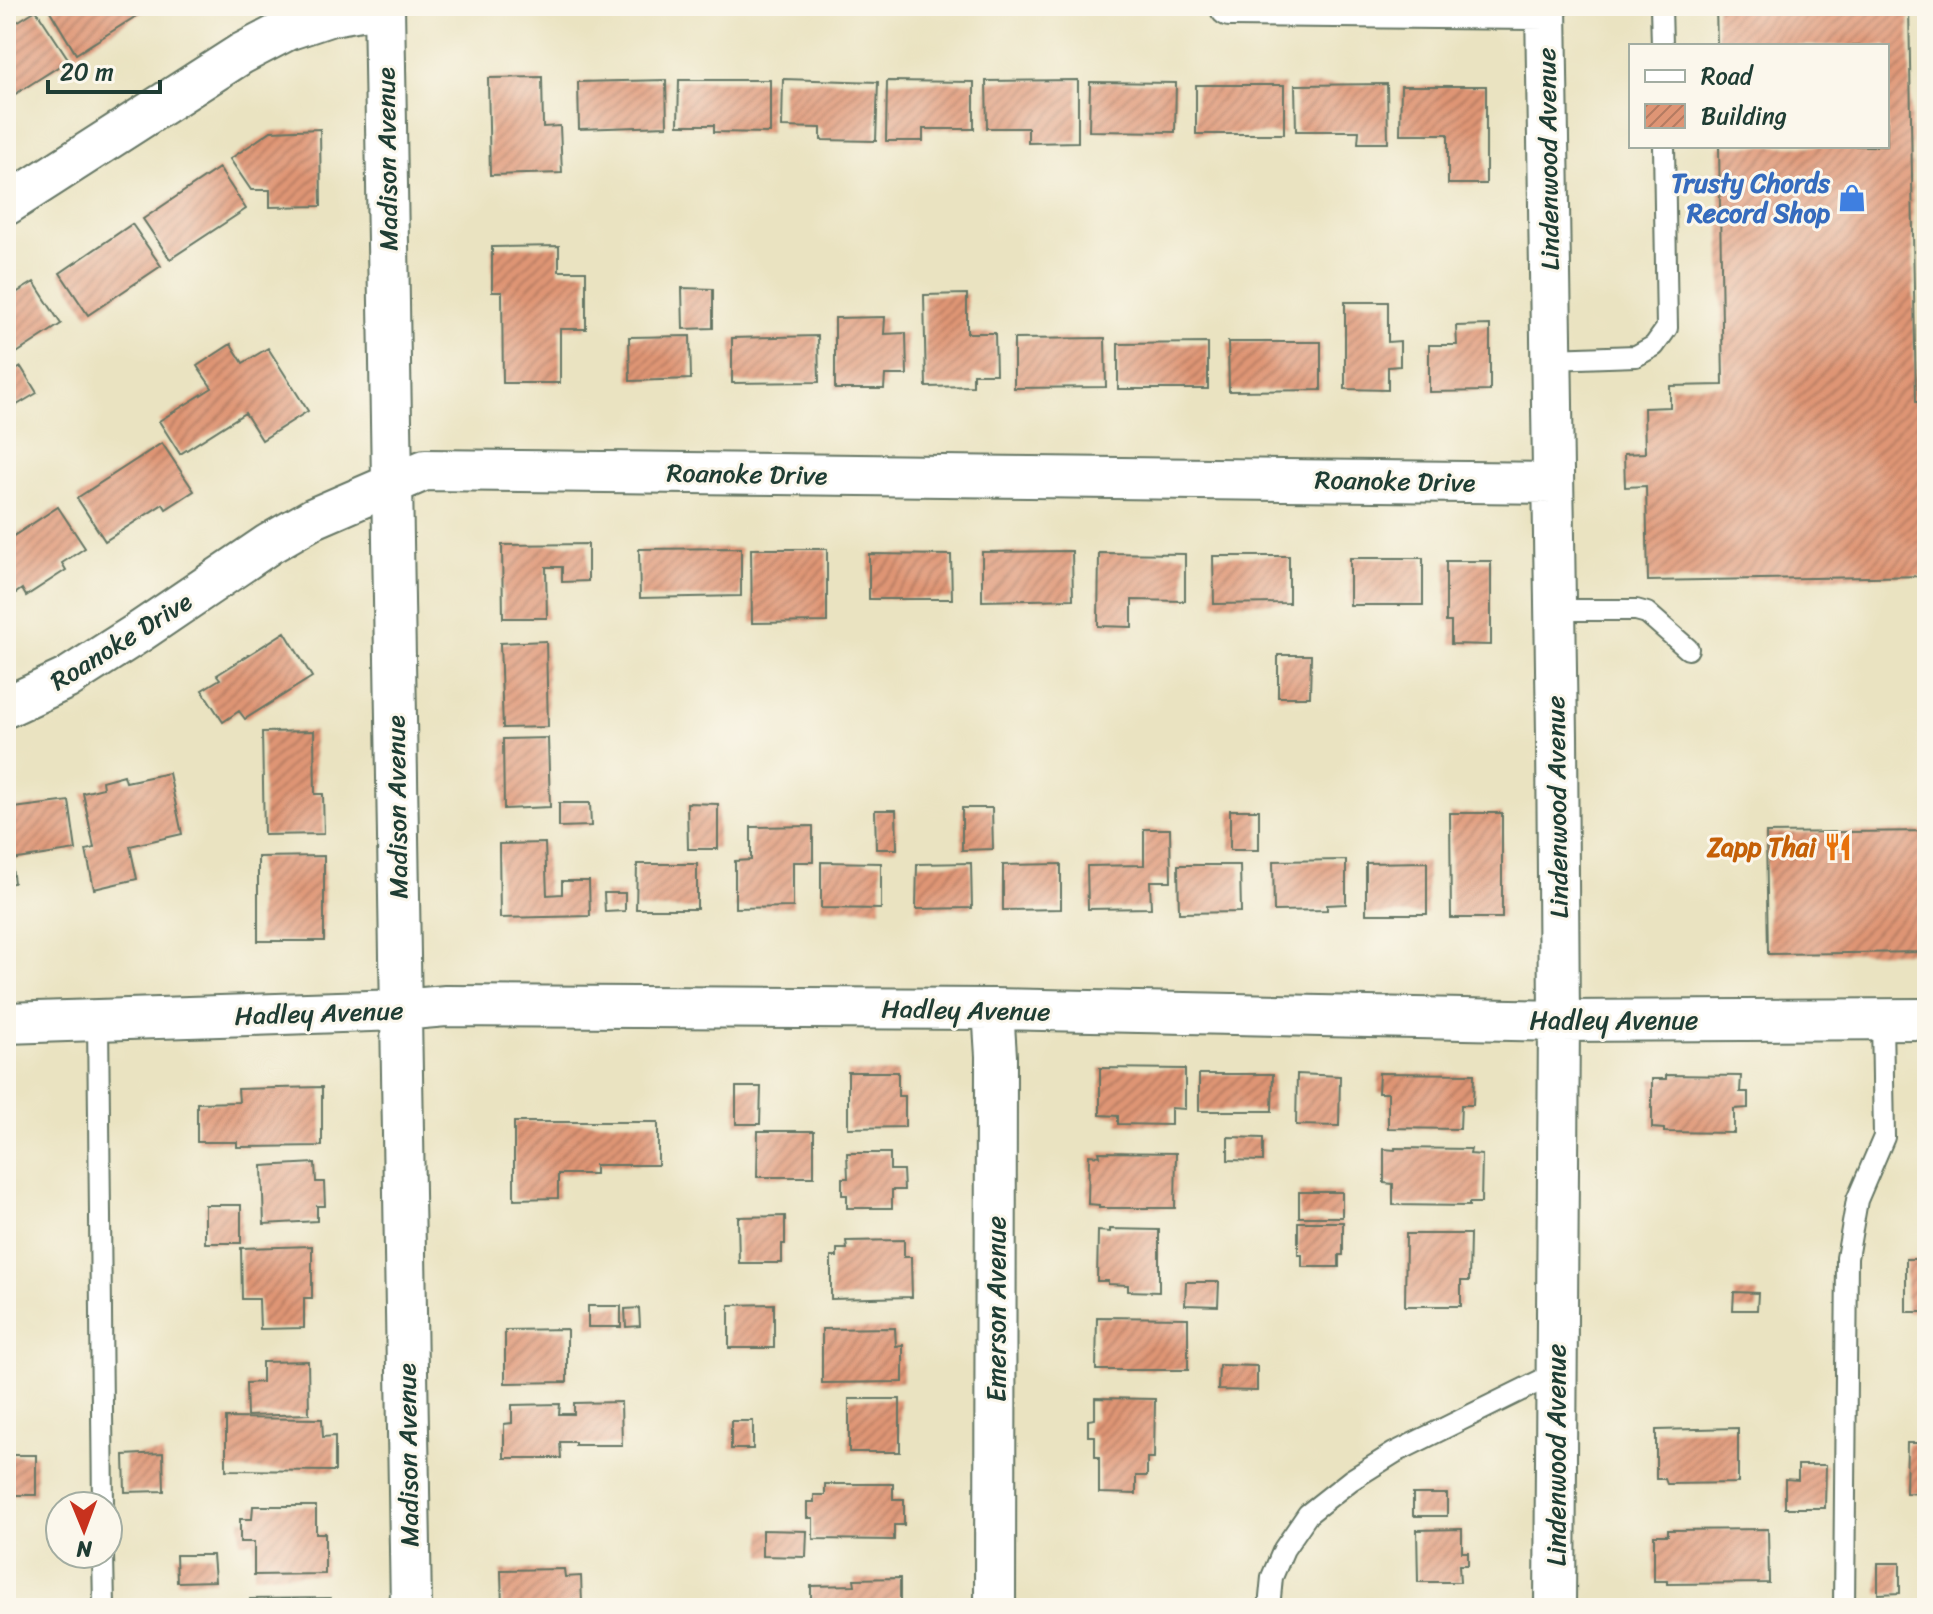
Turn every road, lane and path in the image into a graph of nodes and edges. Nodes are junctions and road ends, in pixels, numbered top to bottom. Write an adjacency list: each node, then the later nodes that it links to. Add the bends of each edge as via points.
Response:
1 (384, 6): 7 (street, via 287,30 241,54); 10 (street, Madison Avenue)
2 (1230, 6): 4 (street)
3 (1661, 6): 5 (lane)
4 (1546, 7): 8 (street, Lindenwood Avenue)
5 (1662, 44)
6 (1664, 148): 8 (lane, via 1667,328 1654,346 1636,356)
7 (6, 205)
8 (1551, 359): 9 (street, Lindenwood Avenue)
9 (1552, 483): 10 (street, Roanoke Drive, via 425,470); 11 (street, Lindenwood Avenue)
10 (392, 485): 13 (street, Roanoke Drive, via 314,518 66,679); 15 (street, Madison Avenue)
11 (1554, 610): 12 (lane, via 1647,613); 19 (street, Lindenwood Avenue)
12 (1688, 649)
13 (6, 707)
14 (993, 1009): 15 (street, Hadley Avenue); 19 (street, Hadley Avenue); 26 (street, Emerson Avenue)
15 (400, 1010): 18 (street, Hadley Avenue); 25 (street, Madison Avenue)
16 (1882, 1019): 17 (street, Hadley Avenue); 19 (street, Hadley Avenue); 29 (lane, via 1884,1137 1857,1200 1847,1258)
17 (1927, 1019)
18 (98, 1021): 20 (street, Hadley Avenue); 22 (lane)
19 (1559, 1021): 21 (street, Lindenwood Avenue)
20 (6, 1023)
21 (1556, 1373): 27 (lane, via 1394,1453 1308,1514 1272,1577); 28 (street, Lindenwood Avenue)
22 (103, 1490)
23 (103, 1570): 24 (lane)
24 (104, 1608)
25 (411, 1608)
26 (995, 1608)
27 (1269, 1608)
28 (1555, 1608)
29 (1844, 1608)

